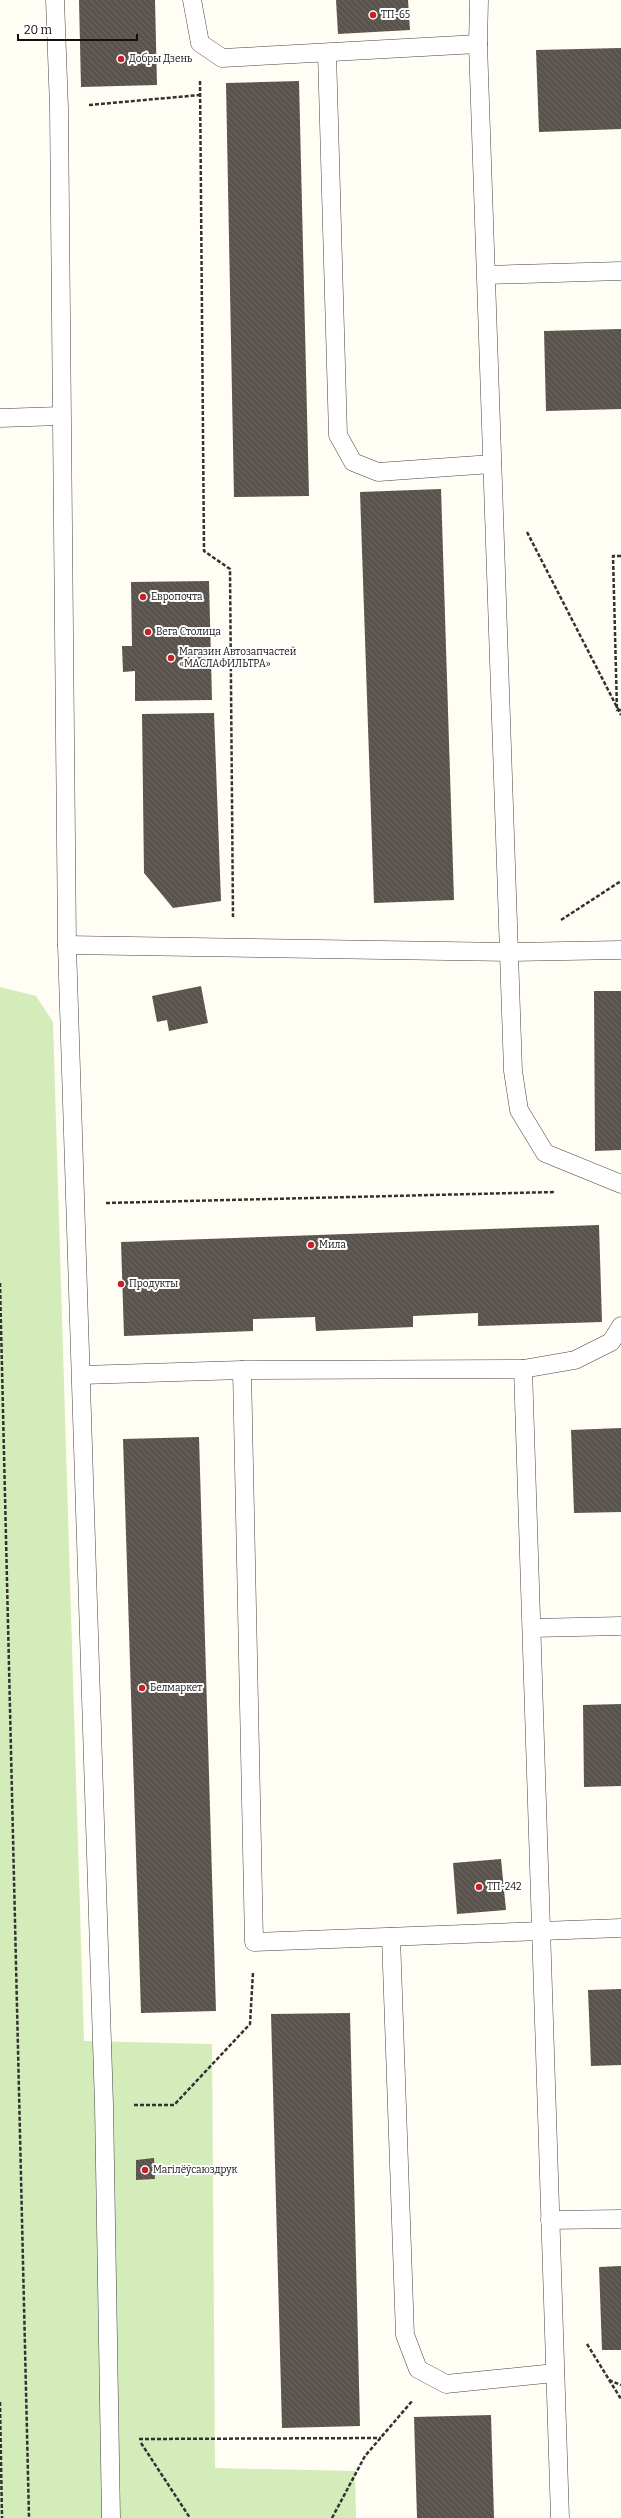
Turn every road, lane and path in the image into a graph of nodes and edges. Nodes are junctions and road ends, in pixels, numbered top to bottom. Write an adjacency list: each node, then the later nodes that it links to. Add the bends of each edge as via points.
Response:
1 (55, 0): 8 (lane)
2 (192, 0): 4 (lane)
3 (479, 0): 5 (lane)
4 (200, 43): 6 (lane, via 222,58); 7 (path)
5 (478, 44): 6 (lane); 10 (lane)
6 (327, 54): 13 (lane, via 338,435 353,462 378,472)
7 (200, 95): 8 (path); 22 (path, via 204,551 230,569)
8 (59, 108): 11 (lane)
9 (621, 271): 10 (lane)
10 (487, 275): 13 (lane)
11 (60, 416): 12 (lane); 21 (lane)
12 (0, 418)
13 (492, 464): 24 (lane)
14 (524, 527): 16 (path)
15 (621, 556): 16 (path, via 614,556)
16 (617, 710): 17 (path); 18 (path)
17 (621, 710)
18 (621, 715)
19 (621, 881): 20 (path)
20 (556, 923)
21 (67, 945): 22 (lane); 27 (lane)
22 (233, 948): 24 (lane)
23 (621, 950): 24 (lane)
24 (511, 952): 25 (lane, via 513,1071 519,1110 545,1153)
25 (621, 1184)
26 (558, 1192): 27 (path)
27 (76, 1203): 32 (lane)
28 (0, 1283): 51 (path)
29 (621, 1326): 30 (lane, via 611,1342 576,1360)
30 (522, 1369): 31 (lane); 34 (lane)
31 (242, 1370): 32 (lane); 38 (lane)
32 (82, 1375): 39 (lane)
33 (621, 1626): 34 (lane)
34 (532, 1628): 36 (lane)
35 (621, 1928): 36 (lane)
36 (540, 1932): 37 (lane); 41 (lane)
37 (391, 1937): 38 (lane); 43 (lane, via 405,2334 418,2369)
38 (254, 1942): 39 (path, via 250,2024 174,2104)
39 (104, 2105): 47 (lane)
40 (621, 2219): 41 (lane)
41 (550, 2220): 42 (lane)
42 (555, 2373): 43 (lane, via 446,2384); 55 (lane)
43 (432, 2376): 48 (path)
44 (609, 2380): 45 (path)
45 (621, 2385)
46 (0, 2402): 50 (path)
47 (109, 2438): 49 (path); 52 (lane)
48 (381, 2438): 49 (path); 54 (path, via 365,2456)
49 (139, 2439): 53 (path)
50 (2, 2518)
51 (29, 2518)
52 (111, 2518)
53 (190, 2518)
54 (332, 2518)
55 (560, 2518)

